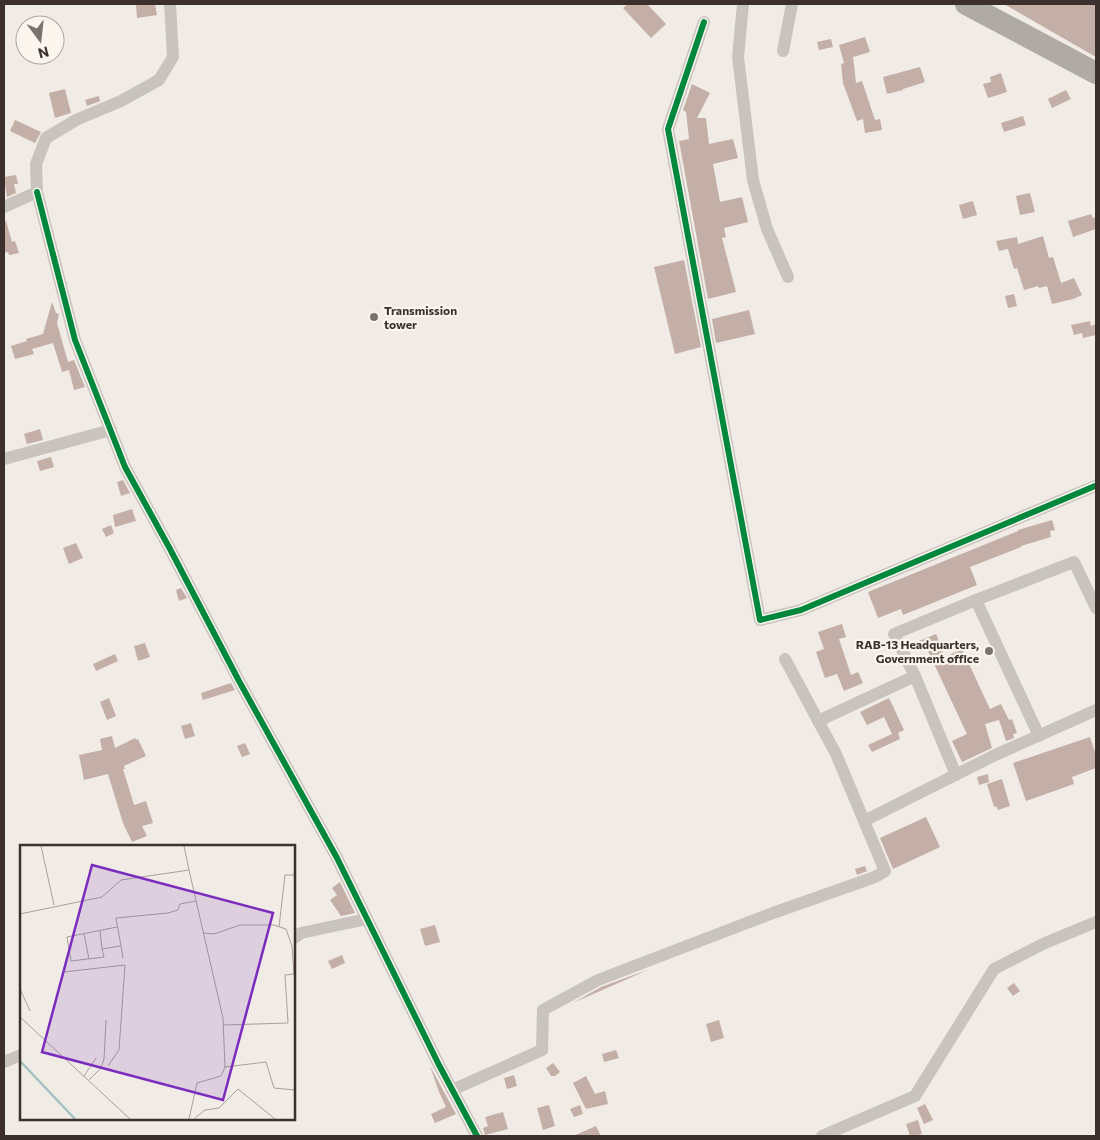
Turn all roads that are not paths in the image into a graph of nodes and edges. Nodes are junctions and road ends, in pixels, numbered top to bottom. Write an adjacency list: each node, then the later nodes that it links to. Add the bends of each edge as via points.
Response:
1 (170, 4): 8 (street, via 173,57 159,80 46,138 36,164)
2 (743, 4): 10 (street, via 738,57 753,180 767,230)
3 (792, 4): 6 (street)
4 (966, 4): 7 (highway)
5 (704, 22): 13 (street, via 668,129 760,620 801,610)
6 (782, 51)
7 (1096, 73)
8 (37, 192): 9 (street); 11 (street, via 75,340)
9 (4, 207)
10 (788, 277)
11 (111, 430): 12 (street); 23 (street, via 125,467)
12 (4, 459)
13 (1094, 486)
14 (976, 600): 15 (street, via 1074,562); 17 (street, via 894,634); 20 (street)
15 (1096, 608)
16 (785, 659): 19 (street)
17 (915, 676): 19 (street); 21 (street)
18 (1096, 710): 20 (street)
19 (818, 721): 22 (street, via 836,754)
20 (1039, 736): 21 (street)
21 (956, 775): 22 (street)
22 (864, 821): 28 (street, via 884,871 875,877 598,980 543,1010 542,1050)
23 (367, 919): 25 (street, via 301,933); 28 (street)
24 (1096, 922): 30 (street, via 994,969 915,1096)
25 (295, 937)
26 (20, 1055): 27 (street)
27 (4, 1062)
28 (452, 1090): 29 (street)
29 (477, 1136)
30 (822, 1136)

